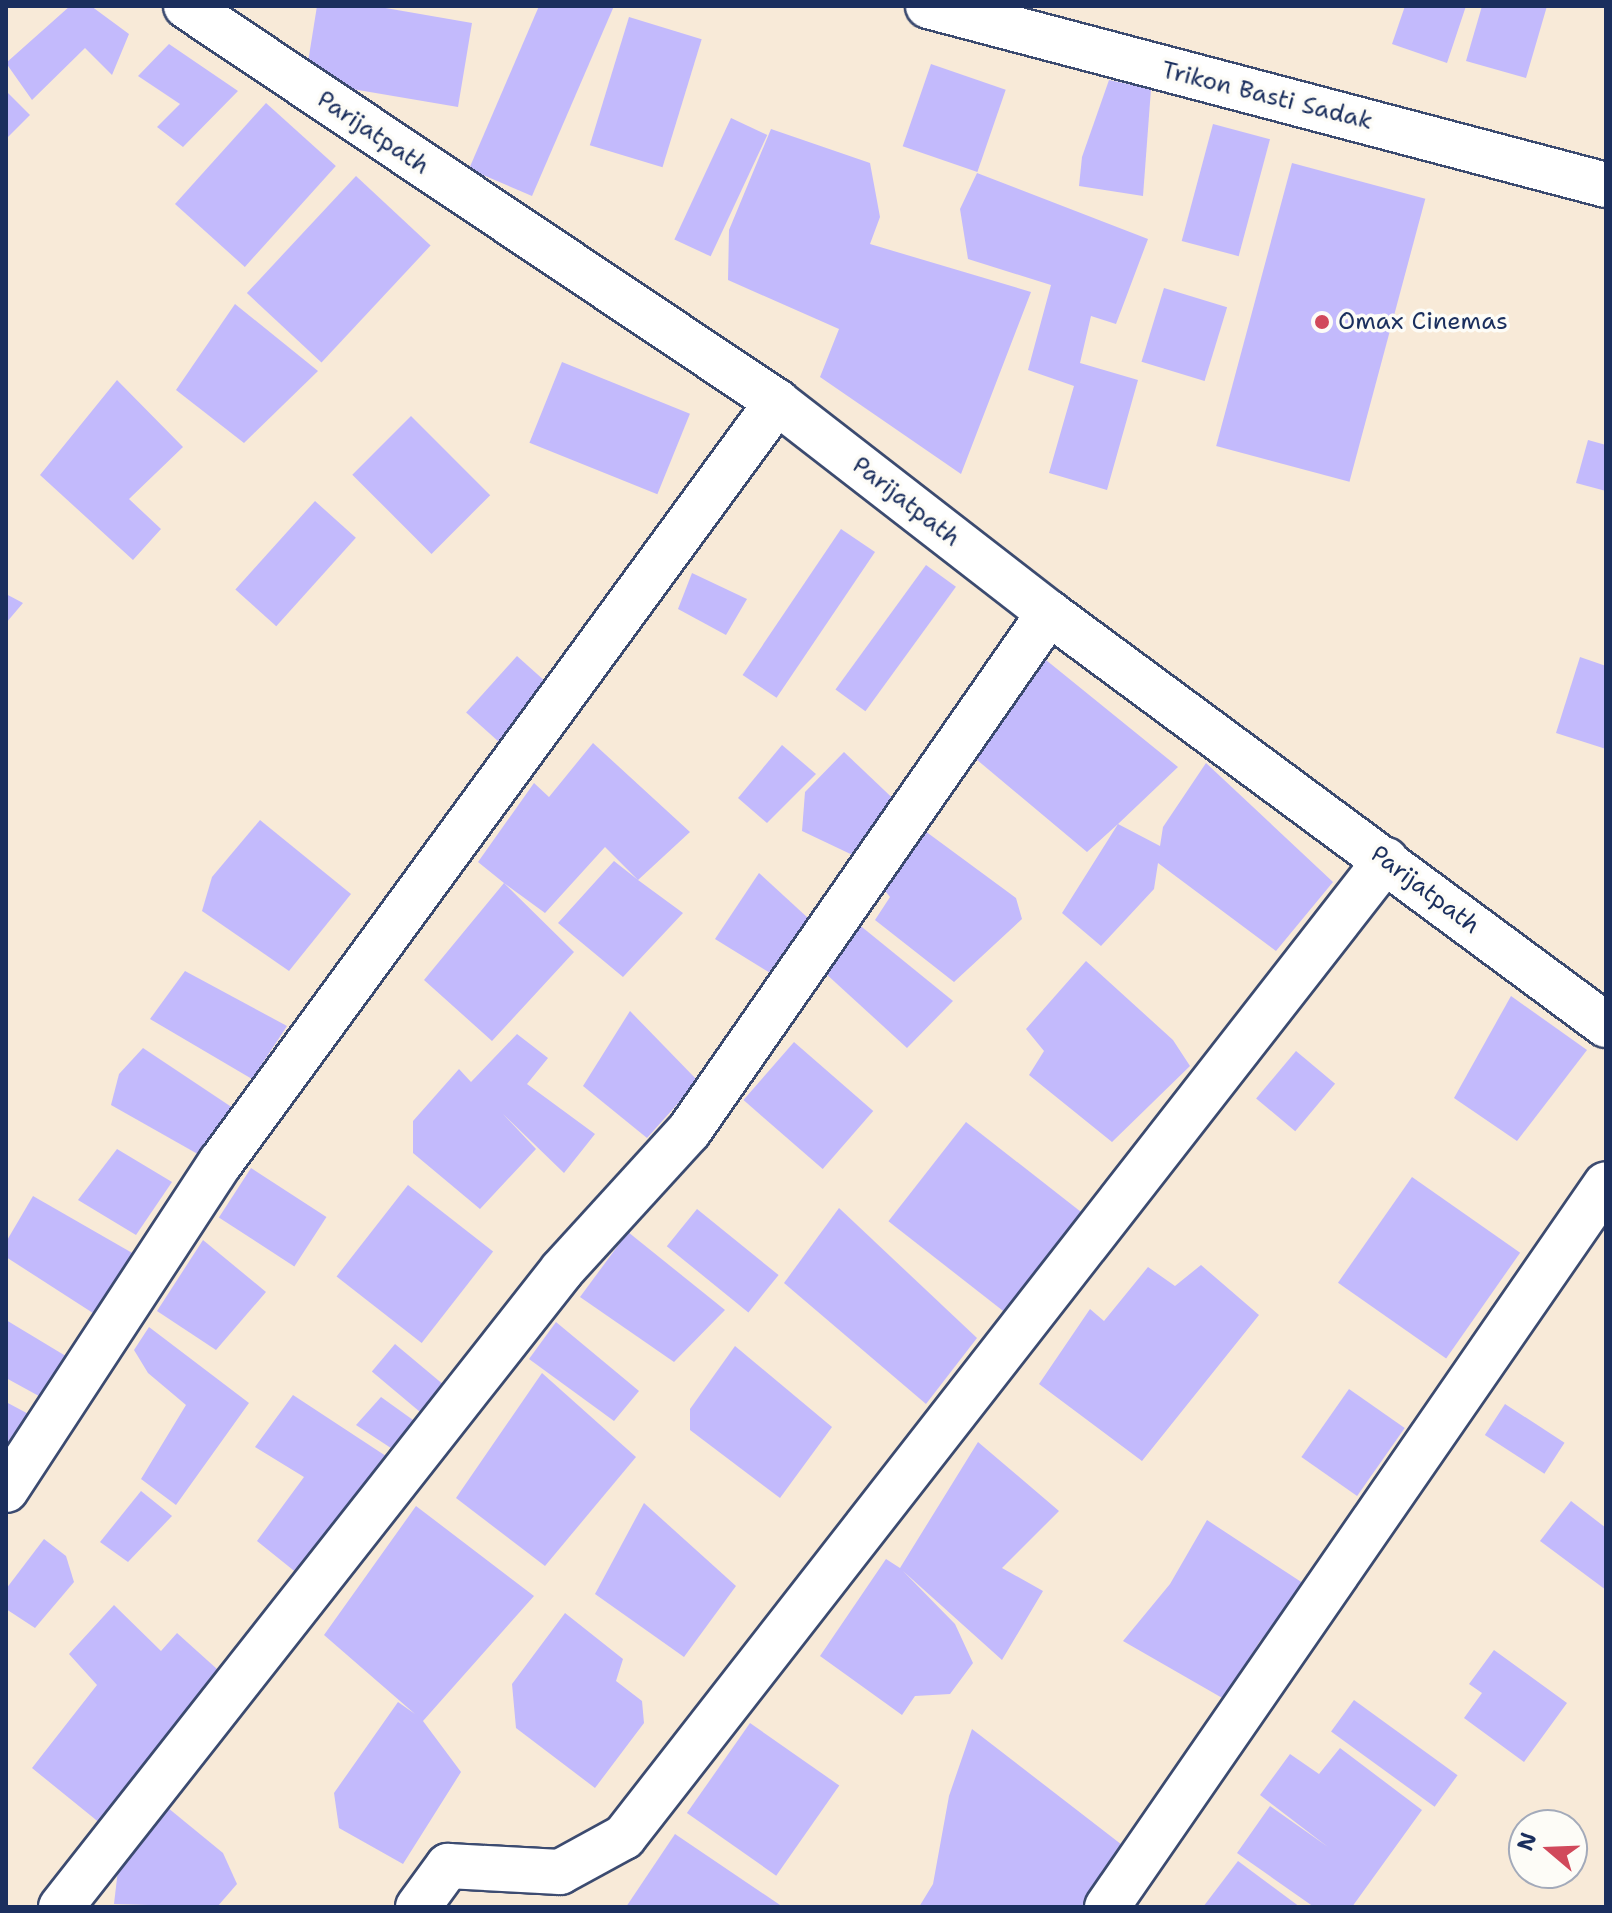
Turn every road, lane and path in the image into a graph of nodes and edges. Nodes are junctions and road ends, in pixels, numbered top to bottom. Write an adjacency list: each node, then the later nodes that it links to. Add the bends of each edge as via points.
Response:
1 (186, 6): 4 (street, Parijatpath)
2 (928, 6): 3 (street, Trikon Basti Sadak)
3 (1606, 185)
4 (777, 402): 5 (street, Parijatpath); 9 (street, via 221,1162)
5 (1049, 613): 6 (street, Parijatpath); 10 (street, via 689,1131 562,1270)
6 (1386, 860): 7 (street, Parijatpath); 11 (street, via 624,1837 560,1872 448,1866)
7 (1606, 1025)
8 (1606, 1184): 12 (street)
9 (6, 1490)
10 (61, 1907)
11 (418, 1907)
12 (1107, 1907)

